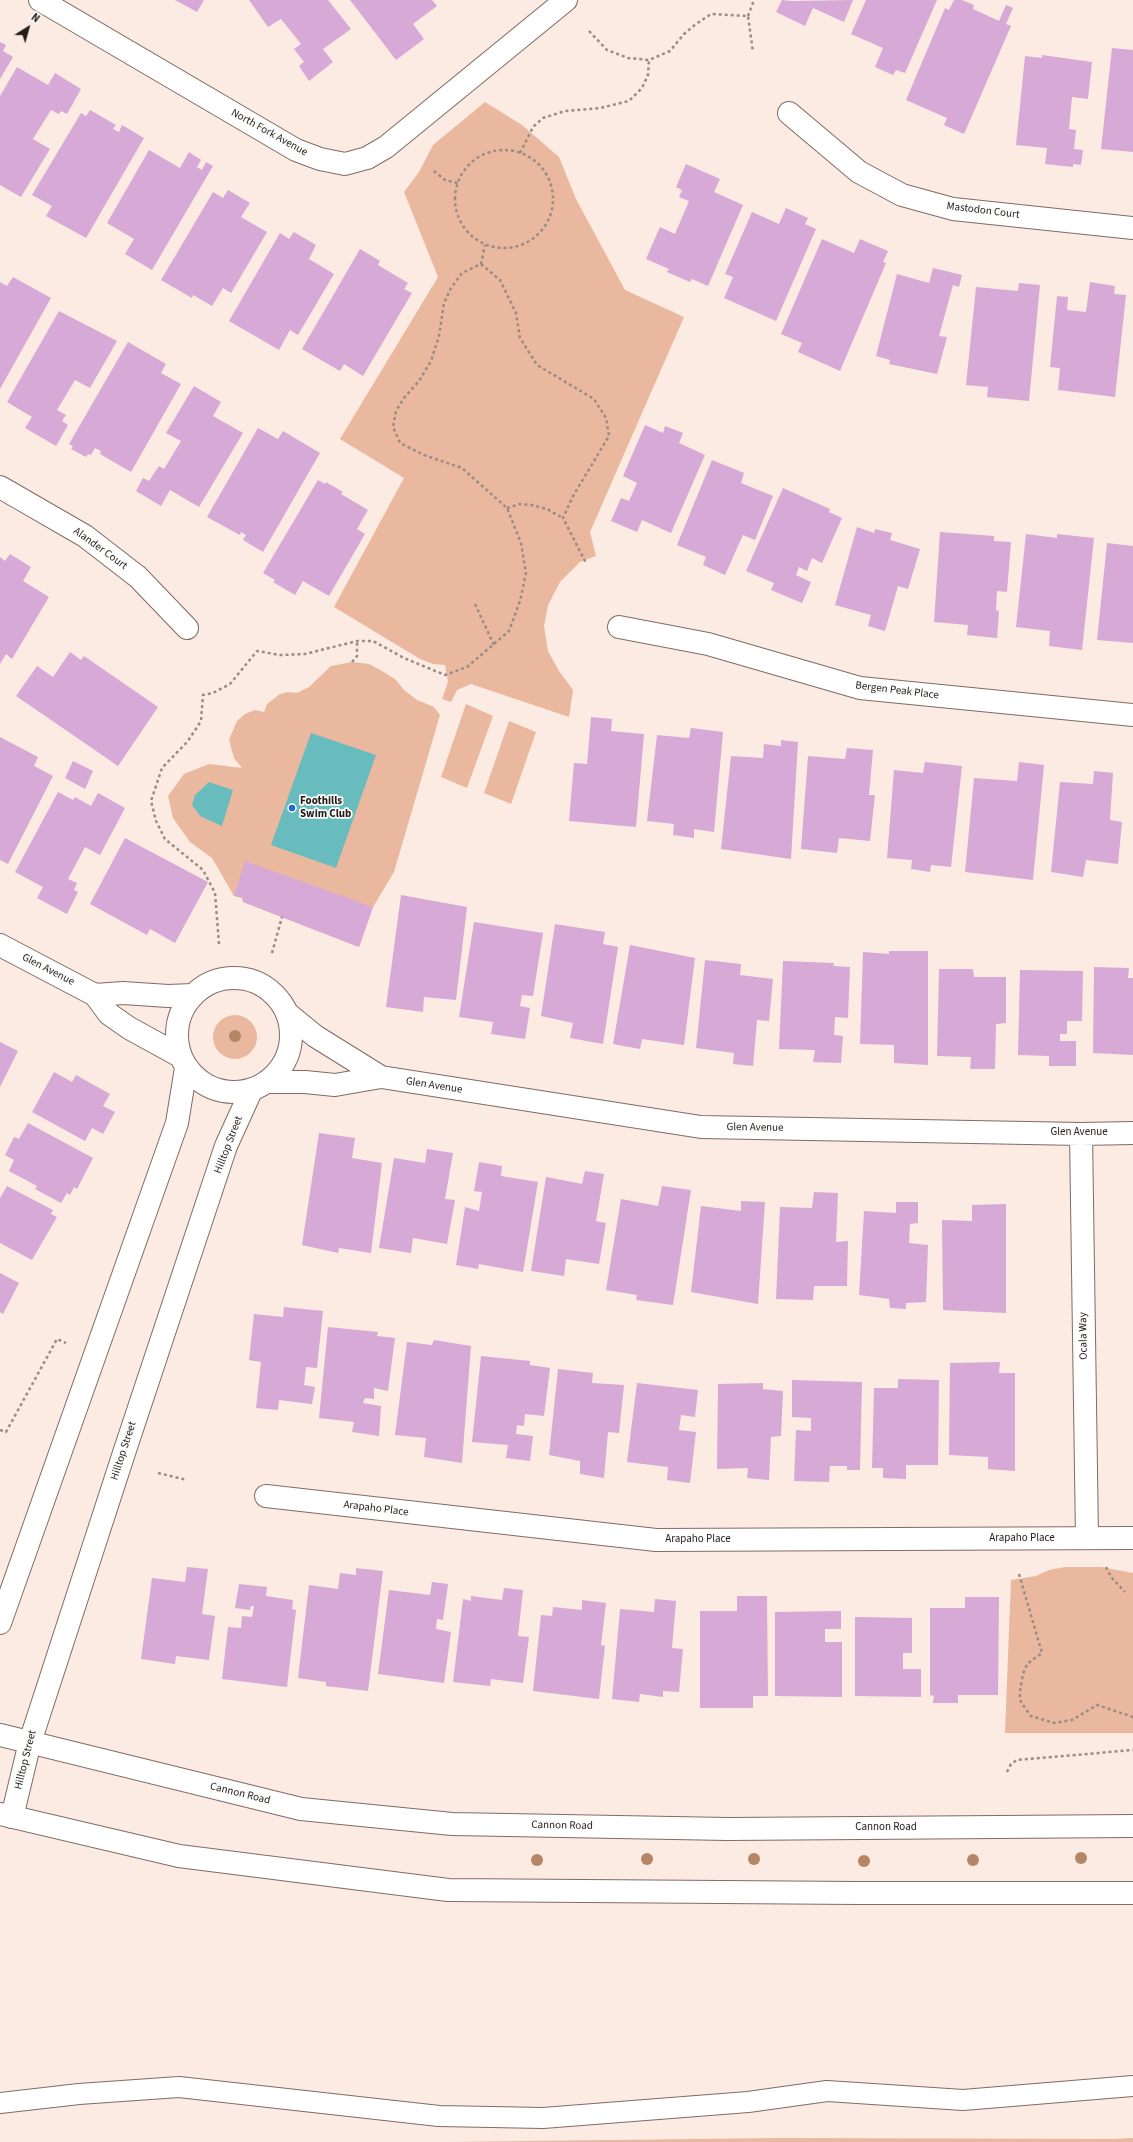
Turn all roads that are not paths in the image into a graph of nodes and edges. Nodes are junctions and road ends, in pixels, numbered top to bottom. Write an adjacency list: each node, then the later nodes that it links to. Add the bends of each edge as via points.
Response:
1 (40, 0): 2 (street, North Fork Avenue, via 296,150 320,159 345,164 367,158 386,147)
2 (566, 0)
3 (789, 113): 4 (street, Mastodon Court, via 859,172 902,195 953,209)
4 (1133, 228)
5 (0, 486): 7 (street, Alander Court, via 85,536 138,577)
6 (620, 627): 8 (street, Bergen Peak Place, via 708,644 860,688)
7 (187, 628)
8 (1133, 715)
9 (0, 945): 10 (street, Glen Avenue)
10 (95, 994): 11 (street, Glen Avenue); 13 (street, Glen Avenue, via 114,1017)
11 (193, 995): 12 (street, via 208,984 226,978 245,979 263,985 277,997); 13 (street, via 182,1010 176,1029)
12 (287, 1013): 14 (street, Glen Avenue, via 315,1036); 15 (street, via 292,1031 291,1050 282,1068)
13 (183, 1062): 15 (street, via 199,1081 215,1090 233,1093); 21 (street, via 177,1123)
14 (381, 1077): 15 (street, Glen Avenue, via 336,1085 306,1082); 17 (street, Glen Avenue, via 701,1127)
15 (260, 1086): 23 (street, Hilltop Street, via 226,1146)
16 (1133, 1133): 17 (street, Glen Avenue)
17 (1081, 1134): 19 (street, Ocala Way)
18 (266, 1496): 19 (street, Arapaho Place, via 656,1540)
19 (1087, 1538): 20 (street, Arapaho Place)
20 (1133, 1538)
21 (0, 1623)
22 (0, 1734): 23 (street, Cannon Road)
23 (30, 1742): 24 (street, Hilltop Street); 25 (street, Cannon Road, via 301,1809 452,1824 728,1829)
24 (6, 1815): 26 (street, via 179,1856 448,1890)
25 (1133, 1826)
26 (1133, 1893)
27 (1133, 2086): 28 (lane, via 963,2100 827,2091 748,2102 543,2118 439,2116 179,2087)
28 (0, 2103)

